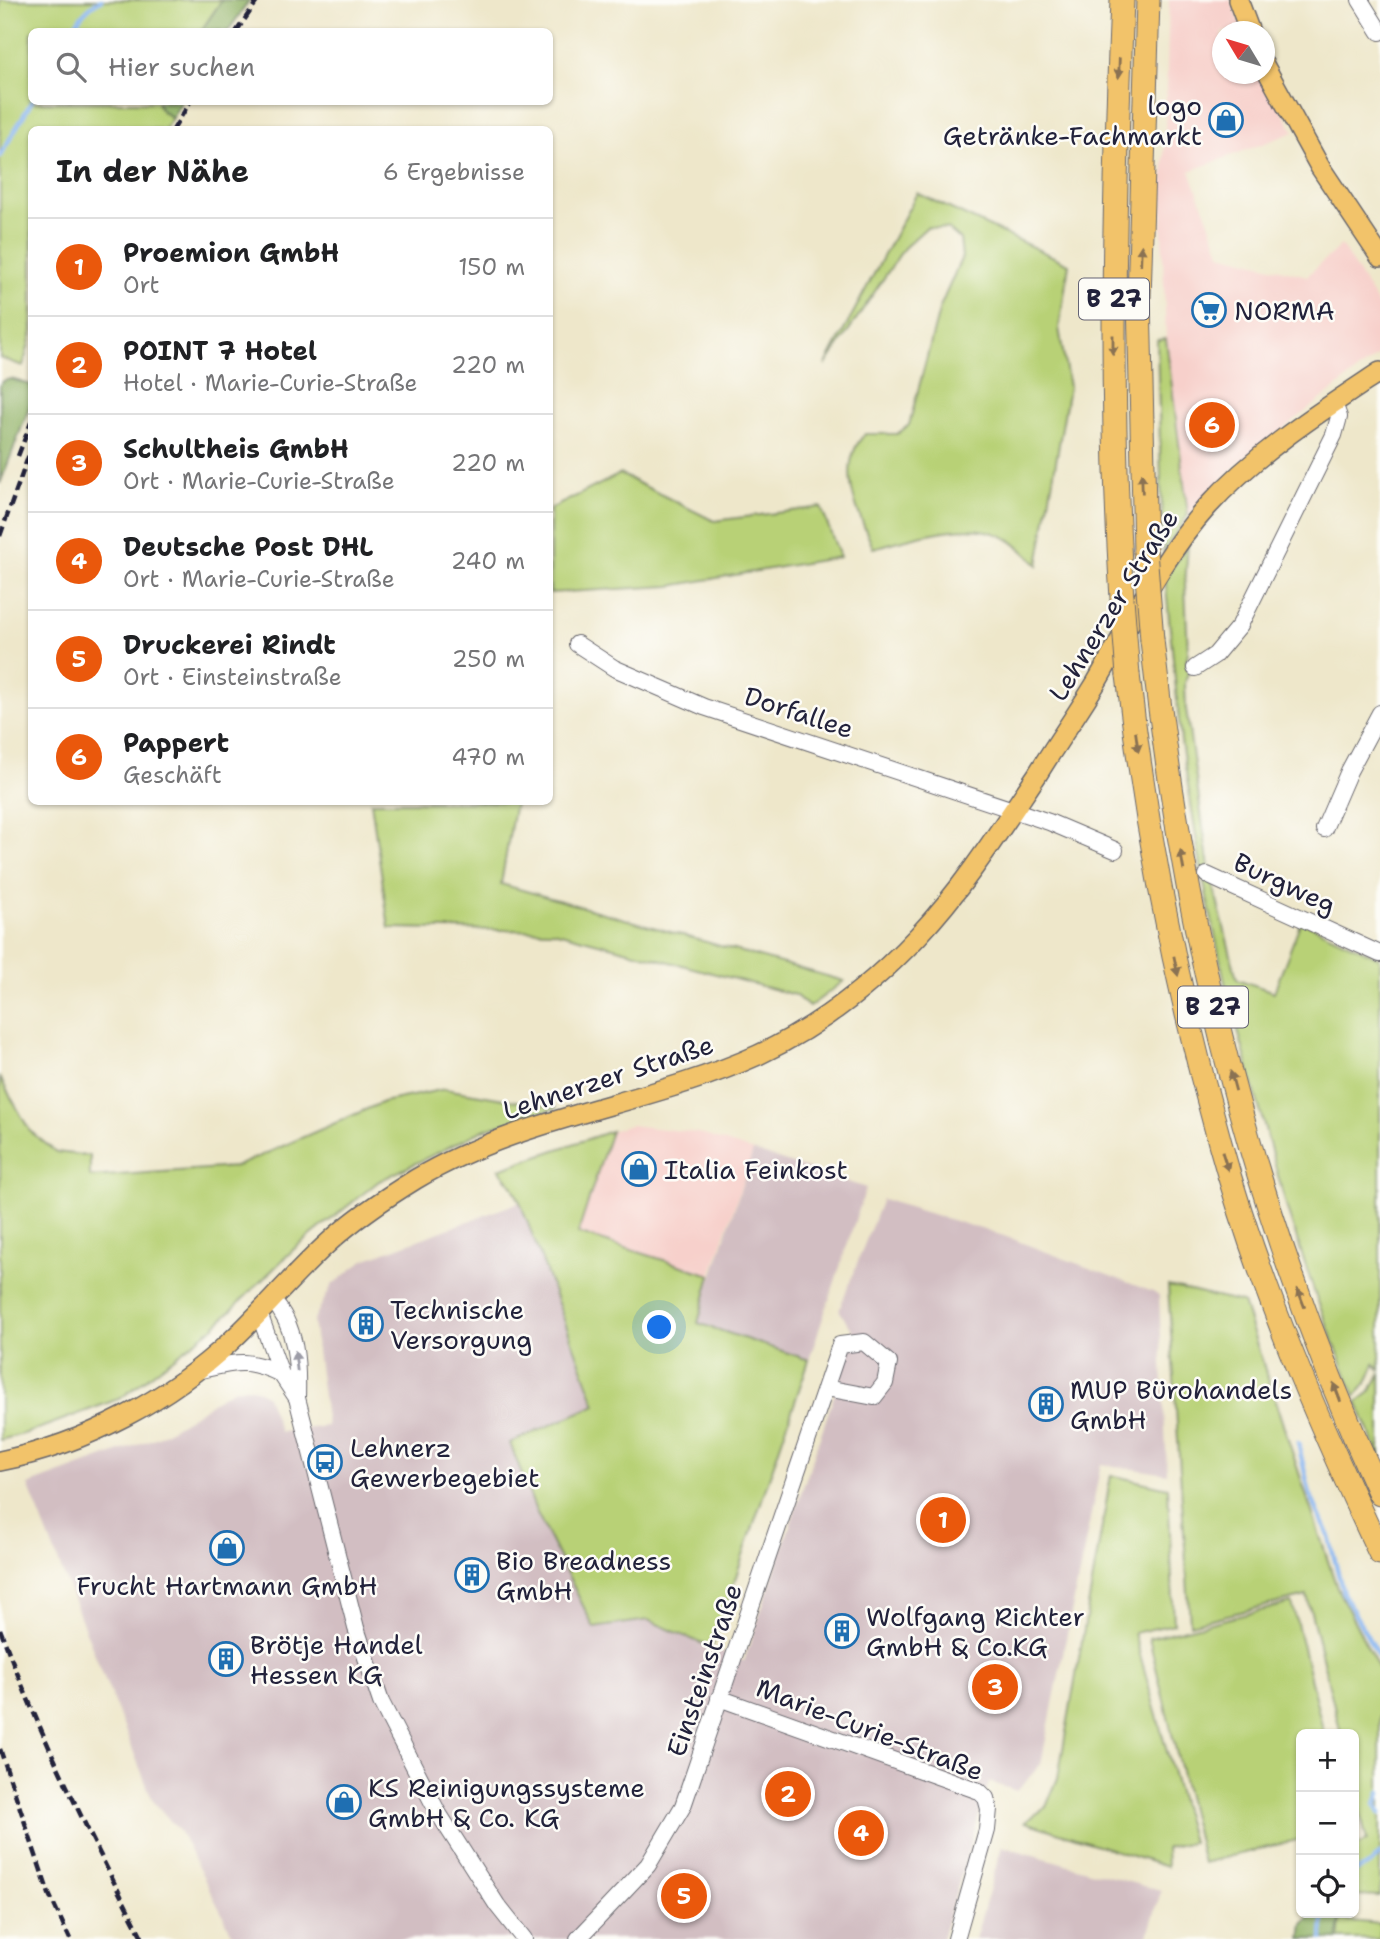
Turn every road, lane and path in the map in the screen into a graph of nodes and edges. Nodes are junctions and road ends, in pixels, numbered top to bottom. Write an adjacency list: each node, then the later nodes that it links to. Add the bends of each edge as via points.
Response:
1 (1122, 0): 26 (highway, B 27, one-way to 26, bridge, via 1114,452 1128,675 1148,815 1186,1016 1224,1157 1302,1377)
2 (1148, 0): 25 (highway, B 27, one-way to 2, bridge, via 1348,1422 1269,1210 1216,1018 1182,861 1160,715 1145,551 1139,299)
3 (1238, 0): 5 (main road)
4 (1360, 0): 6 (street)
5 (1246, 21)
6 (1380, 32)
7 (1275, 84): 8 (main road, via 1320,167)
8 (1380, 257)
9 (1380, 372): 10 (main road, Lehnerzer Straße)
10 (1334, 403): 12 (street, via 1339,417 1334,436 1240,625 1215,654); 14 (main road, Lehnerzer Straße, via 1252,464 1205,509 1167,559 1095,685)
11 (577, 644): 14 (street, Dorfallee, via 614,668 705,707)
12 (1195, 668)
13 (1380, 713): 15 (street)
14 (1013, 811): 16 (street); 19 (main road, Lehnerzer Straße, via 916,939 821,1018 754,1057 458,1156 354,1220)
15 (1324, 829)
16 (1115, 850)
17 (1207, 875): 18 (street, Burgweg)
18 (1380, 954)
19 (265, 1307): 20 (main road, Lehnerzer Straße); 21 (street); 23 (street, one-way to 19, via 298,1369 285,1316)
20 (197, 1371): 21 (street, via 251,1362); 24 (main road, Lehnerzer Straße, via 119,1419 43,1450)
21 (281, 1374): 23 (street)
22 (826, 1388): 27 (street, Einsteinstraße)
23 (298, 1398): 28 (street, via 356,1628 381,1702 437,1811)
24 (0, 1461)
25 (1380, 1494)
26 (1380, 1553)
27 (719, 1698): 29 (street, Einsteinstraße, via 683,1806 663,1843); 30 (street, Marie-Curie-Straße, via 979,1791 986,1798 987,1829)
28 (524, 1939)
29 (578, 1939)
30 (957, 1939)

